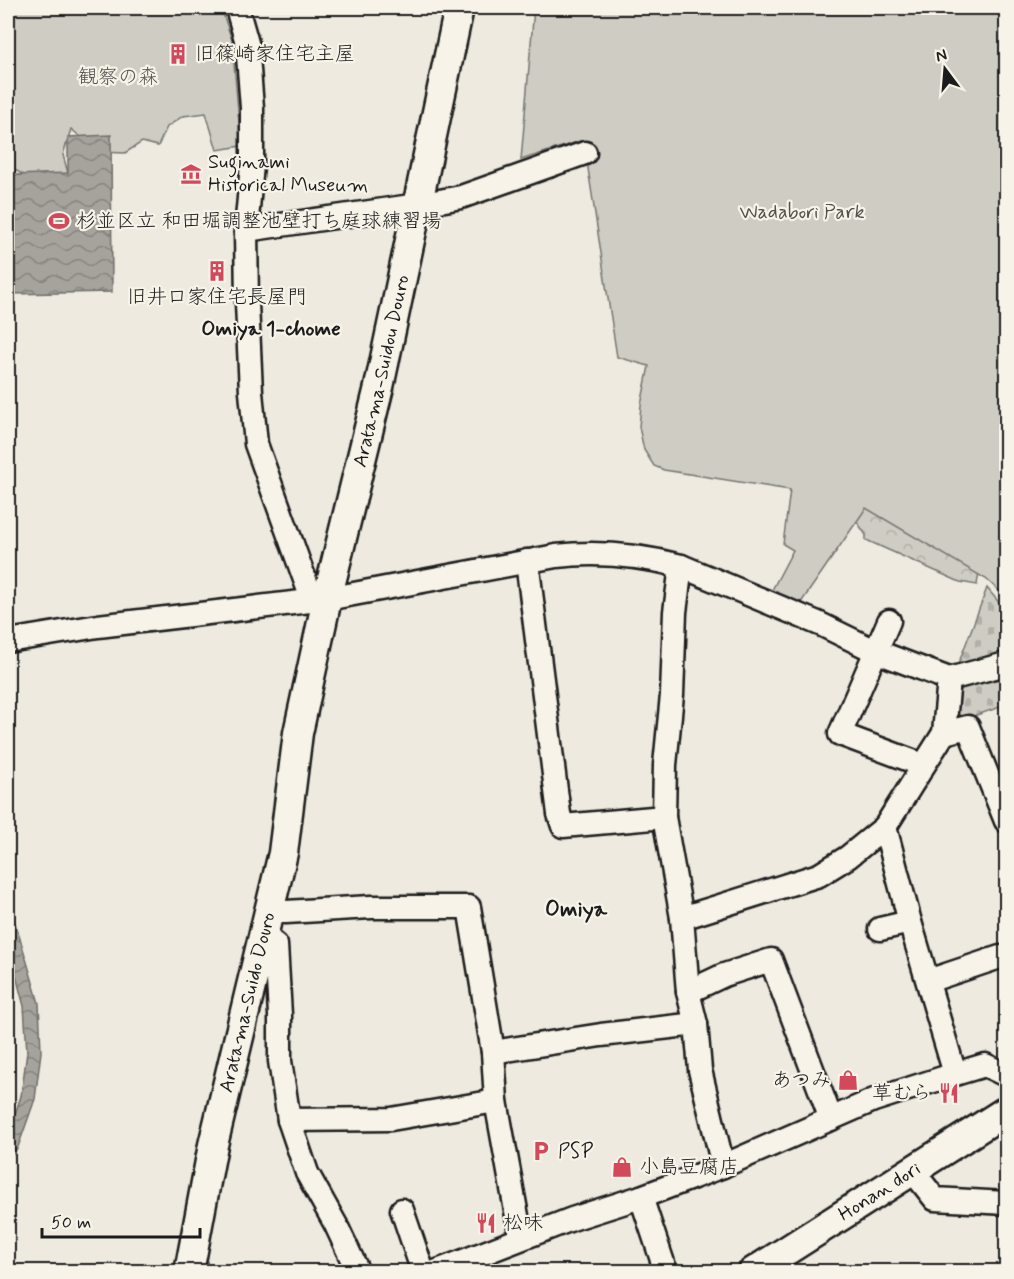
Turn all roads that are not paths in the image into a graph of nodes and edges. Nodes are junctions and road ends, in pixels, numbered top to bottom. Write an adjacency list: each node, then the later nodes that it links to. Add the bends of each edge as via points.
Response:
1 (237, 8): 5 (street, via 247,43 252,108)
2 (459, 8): 4 (main road, Aratama-Suidou Douro)
3 (585, 153): 4 (street, via 461,197)
4 (418, 205): 5 (street); 8 (main road, Aratama-Suidou Douro)
5 (246, 230): 8 (street, via 246,303 256,444 308,588)
6 (527, 561): 7 (street, via 606,553); 8 (street); 16 (street, via 563,826)
7 (681, 566): 11 (street); 16 (street)
8 (327, 599): 10 (street, via 98,626); 21 (main road, Aratama-Suido Douro, via 298,733 283,853)
9 (889, 621): 11 (street)
10 (8, 641)
11 (875, 651): 13 (street); 15 (street, via 840,734)
12 (1006, 664): 13 (street)
13 (949, 679): 14 (street)
14 (944, 733): 15 (street); 17 (street, via 968,727)
15 (923, 765): 18 (street)
16 (664, 817): 19 (street)
17 (1006, 821)
18 (885, 827): 19 (street, via 819,875); 20 (street)
19 (682, 918): 25 (street)
20 (910, 922): 22 (street); 24 (street)
21 (266, 923): 27 (street, via 286,912 469,907); 33 (street, via 276,945 280,1061); 41 (main road, Aratama-Suido Douro, via 213,1145)
22 (880, 930)
23 (1000, 957): 24 (street)
24 (928, 981): 28 (street)
25 (688, 992): 26 (street); 32 (street, via 771,960)
26 (696, 1024): 27 (street); 34 (street, via 694,1071)
27 (493, 1052): 30 (street)
28 (955, 1074): 29 (street, via 985,1065); 32 (street, via 874,1100)
29 (1006, 1075)
30 (496, 1101): 33 (street, via 392,1119); 39 (street)
31 (1006, 1111): 35 (main road, Honan dori)
32 (831, 1119): 34 (street)
33 (289, 1120): 42 (street, via 307,1173)
34 (723, 1166): 36 (street)
35 (912, 1170): 37 (street, via 935,1199); 46 (main road, Honan dori)
36 (641, 1197): 39 (street); 45 (street)
37 (1006, 1203)
38 (402, 1210): 43 (street)
39 (521, 1238): 40 (street)
40 (458, 1267): 44 (street)
41 (189, 1272)
42 (358, 1272)
43 (423, 1272)
44 (435, 1272)
45 (666, 1272)
46 (753, 1272)

